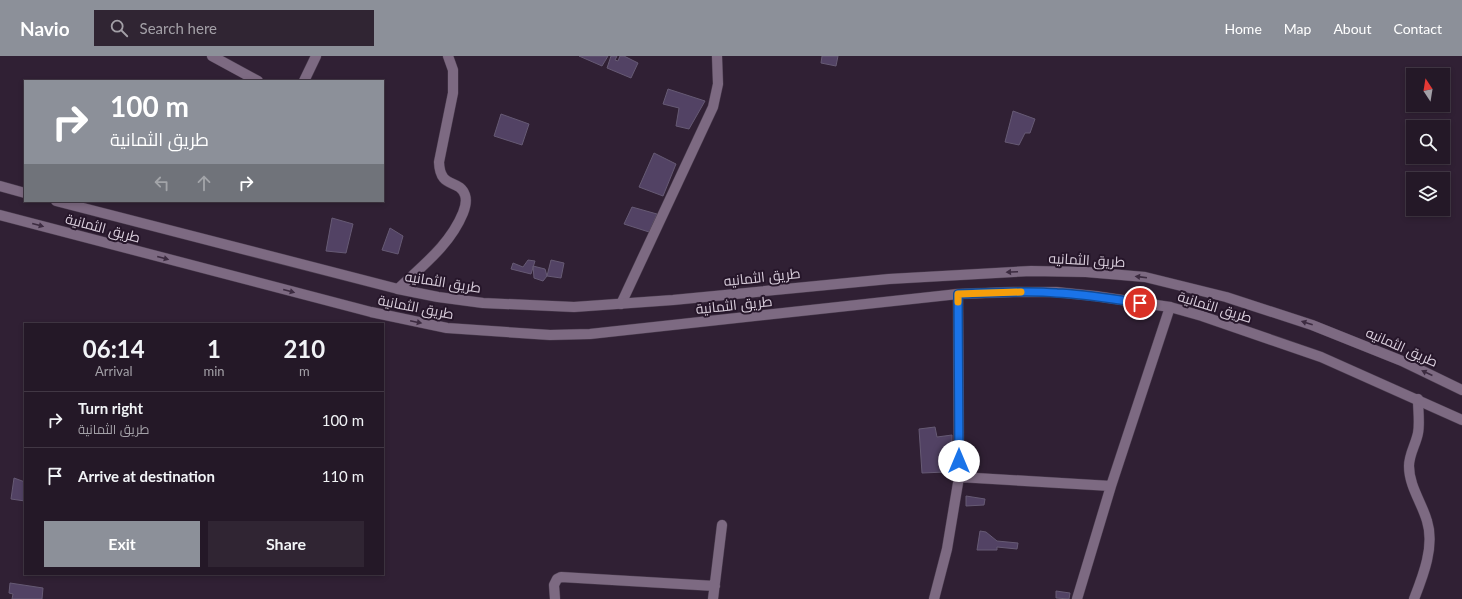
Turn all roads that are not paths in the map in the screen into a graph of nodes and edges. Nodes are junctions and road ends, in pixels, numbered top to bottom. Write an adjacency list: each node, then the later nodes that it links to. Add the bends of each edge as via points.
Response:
1 (212, 56): 5 (street)
2 (316, 56): 6 (street)
3 (448, 56): 11 (street, via 453,70 453,93 439,162 440,173 443,179 463,192 466,203 459,222 446,243)
4 (718, 56): 13 (street, via 718,84 713,107)
5 (256, 80)
6 (304, 80)
7 (0, 186): 8 (street)
8 (24, 193)
9 (60, 202): 11 (street, طريق الثمانيه)
10 (0, 215): 12 (street, طريق الثمانية, one-way to 12, via 371,312 447,328 550,335 590,334)
11 (398, 289): 13 (street, طريق الثمانيه, via 483,303 574,307)
12 (958, 294): 14 (street, طريق الثمانية, via 1056,292); 18 (street)
13 (621, 304): 15 (street, طريق الثمانيه, one-way to 13, via 1402,361 1312,325 1226,297 1130,276 1031,271 889,279)
14 (1170, 307): 16 (street, طريق الثمانية, via 1321,357); 19 (street)
15 (1462, 390)
16 (1418, 399): 17 (street, طريق الثمانية); 26 (street, via 1419,432 1411,454 1410,470 1430,536)
17 (1462, 420)
18 (959, 477): 19 (street); 24 (street, via 947,549)
19 (1110, 486): 25 (street)
20 (722, 525): 21 (street)
21 (715, 586): 22 (street, via 561,577 554,584); 23 (street)
22 (555, 599)
23 (713, 599)
24 (934, 599)
25 (1077, 599)
26 (1414, 599)

